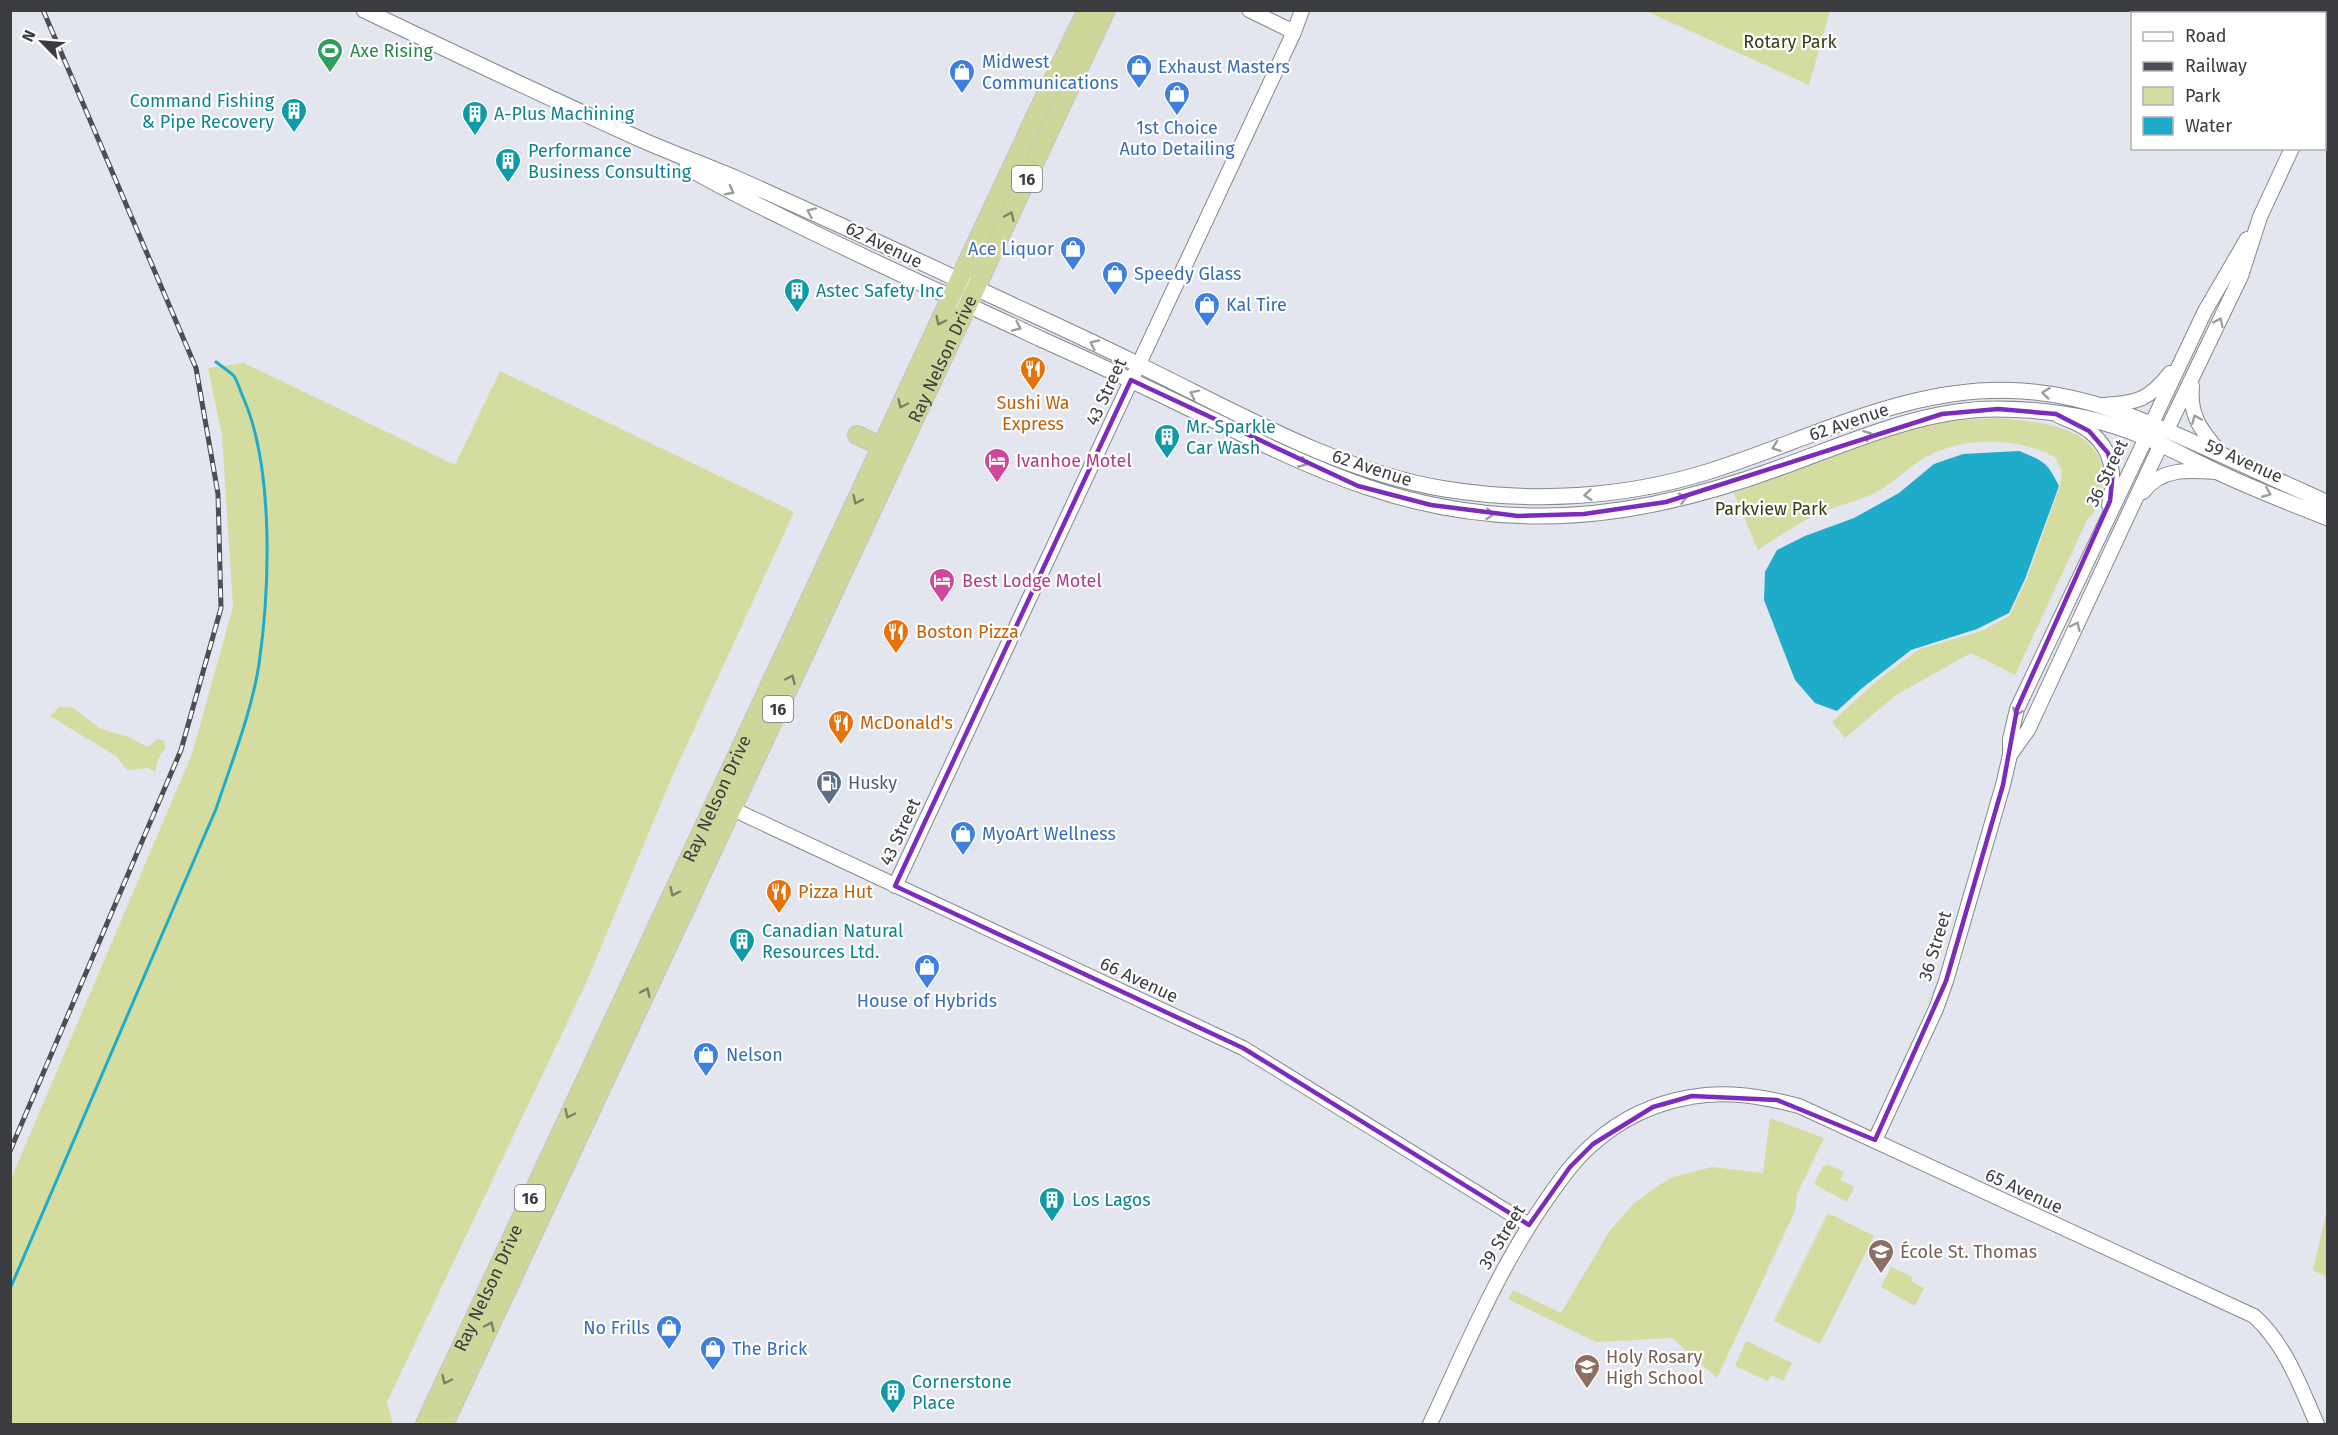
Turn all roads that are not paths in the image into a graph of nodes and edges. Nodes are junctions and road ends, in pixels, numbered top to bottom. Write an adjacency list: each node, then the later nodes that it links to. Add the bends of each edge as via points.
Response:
1 (364, 10): 7 (main road, 62 Avenue)
2 (1087, 10): 10 (highway, Ray Nelson Drive / 16)
3 (1106, 10): 11 (highway, Ray Nelson Drive / 16, one-way to 3)
4 (1249, 10): 6 (street)
5 (1302, 10): 6 (street, 43 Street)
6 (1294, 32): 15 (street, 43 Street)
7 (644, 140): 10 (main road, 62 Avenue, one-way to 7); 12 (main road, 62 Avenue, one-way to 12, via 732,192)
8 (2291, 150): 9 (street, 36 Street)
9 (2260, 217): 14 (street, 36 Street, via 2205,311); 16 (street, 36 Street, one-way to 9, via 2241,276)
10 (960, 280): 11 (main road, 62 Avenue); 12 (highway, Ray Nelson Drive / 16)
11 (977, 288): 13 (highway, Ray Nelson Drive / 16); 15 (main road, 62 Avenue, one-way to 11)
12 (951, 298): 13 (main road, 62 Avenue); 24 (highway, Ray Nelson Drive / 16, one-way to 24)
13 (969, 306): 17 (main road, 62 Avenue, one-way to 17); 32 (highway, Ray Nelson Drive / 16, one-way to 13)
14 (2185, 355): 18 (street, via 2159,388 2144,399); 20 (street, 36 Street)
15 (1139, 364): 17 (street, 43 Street); 18 (main road, 62 Avenue, one-way to 15, via 2020,390 1919,399 1672,482 1601,494 1525,496 1443,488 1371,471 1240,416)
16 (2194, 375): 22 (street, 36 Street); 25 (street, one-way to 16, via 2193,413)
17 (1131, 380): 19 (main road, 62 Avenue, one-way to 19, via 1358,486 1431,506 1518,516 1584,514 1666,502 1942,414 1998,409); 33 (street, 43 Street)
18 (2103, 405): 20 (main road, 62 Avenue)
19 (2056, 414): 23 (main road, 62 Avenue, via 2093,420); 30 (street, via 2089,431 2108,453 2113,471 2110,501)
20 (2152, 423): 22 (main road, 59 Avenue); 23 (main road, 36 Street)
21 (857, 435): 24 (highway)
22 (2164, 437): 23 (main road, 59 Avenue); 25 (main road, 59 Avenue); 26 (main road, 59 Avenue); 28 (street, 36 Street)
23 (2146, 438): 30 (street, 36 Street)
24 (882, 447): 32 (highway, Ray Nelson Drive / 16, one-way to 32)
25 (2222, 455): 27 (main road, 59 Avenue)
26 (2218, 473): 28 (street, via 2193,470 2161,476 2150,482); 29 (main road, 59 Avenue, one-way to 29)
27 (2328, 503)
28 (2129, 511): 31 (street, 36 Street, one-way to 28, via 2028,730)
29 (2328, 518)
30 (2100, 533): 31 (street, 36 Street, one-way to 31, via 2018,710)
31 (2010, 755): 35 (street, 36 Street, via 1946,981)
32 (724, 805): 33 (street, 66 Avenue); 37 (highway, Ray Nelson Drive / 16, one-way to 32); 38 (highway, Ray Nelson Drive / 16, one-way to 38)
33 (896, 886): 36 (street, 66 Avenue, via 1243,1048)
34 (1653, 1107): 35 (street, 65 Avenue, via 1692,1096 1755,1096 1798,1106); 36 (street, 39 Street, via 1619,1124 1593,1144 1570,1167)
35 (1875, 1140): 42 (street, 65 Avenue, via 2253,1316 2266,1328 2292,1367)
36 (1529, 1226): 41 (street, 39 Street, via 1499,1276)
37 (465, 1379): 39 (highway, Ray Nelson Drive / 16); 40 (highway)
38 (425, 1425)
39 (444, 1425)
40 (457, 1425)
41 (1430, 1425)
42 (2317, 1425)

